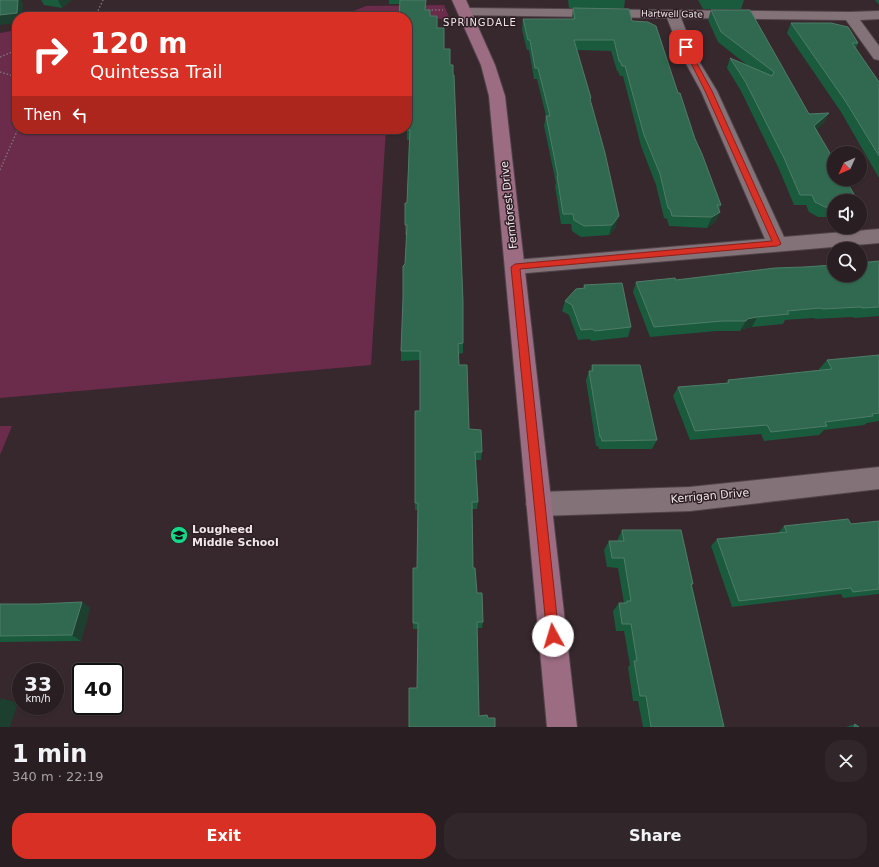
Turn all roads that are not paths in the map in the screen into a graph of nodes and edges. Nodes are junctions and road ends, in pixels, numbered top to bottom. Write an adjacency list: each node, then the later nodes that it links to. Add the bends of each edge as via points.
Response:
1 (462, 6): 2 (street, Hartwell Gate); 8 (street, Fernforest Drive, via 488,65 497,96)
2 (672, 14): 4 (street, Hartwell Gate); 7 (street)
3 (879, 15): 4 (street, Hartwell Gate)
4 (850, 16): 5 (street)
5 (879, 56)
6 (879, 236): 7 (street)
7 (777, 244): 8 (street)
8 (515, 267): 10 (street, Fernforest Drive)
9 (879, 478): 10 (street, Kerrigan Drive, via 690,499)
10 (540, 504): 11 (street, Fernforest Drive)
11 (562, 727)

